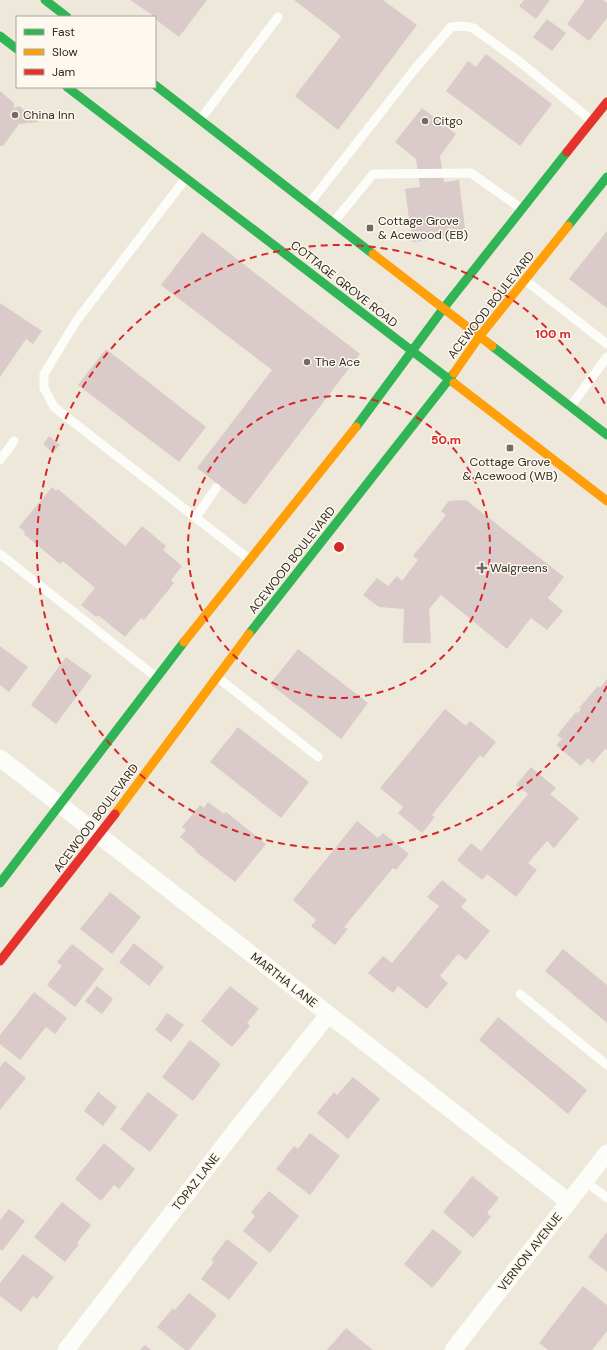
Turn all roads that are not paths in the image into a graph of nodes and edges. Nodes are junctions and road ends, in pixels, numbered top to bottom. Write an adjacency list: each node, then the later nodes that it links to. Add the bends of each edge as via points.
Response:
1 (278, 17): 7 (lane)
2 (1, 40): 3 (street)
3 (16, 48)
4 (156, 86): 7 (street)
5 (68, 88): 10 (street, COTTAGE GROVE ROAD)
6 (607, 102): 8 (street)
7 (200, 120): 11 (street)
8 (592, 121): 11 (lane, via 520,62 473,28 455,26 414,70); 12 (street)
9 (607, 177): 14 (street, ACEWOOD BOULEVARD)
10 (186, 178): 18 (street, COTTAGE GROVE ROAD); 27 (lane, via 77,320 44,374 44,388 54,407)
11 (309, 204): 13 (street)
12 (522, 209): 13 (lane, via 471,172 373,174); 15 (street)
13 (333, 223): 15 (street)
14 (525, 280): 16 (street, ACEWOOD BOULEVARD); 17 (lane)
15 (443, 309): 16 (street); 18 (street)
16 (479, 337): 20 (street, ACEWOOD BOULEVARD); 21 (street)
17 (607, 344)
18 (412, 351): 20 (street, COTTAGE GROVE ROAD); 29 (street, via 348,438)
19 (607, 357): 21 (lane)
20 (449, 380): 26 (street, COTTAGE GROVE ROAD); 31 (street, ACEWOOD BOULEVARD)
21 (570, 407): 22 (street)
22 (607, 435)
23 (14, 441): 24 (lane)
24 (0, 460)
25 (216, 488): 27 (lane)
26 (607, 501)
27 (196, 518): 29 (lane)
28 (0, 554): 30 (lane)
29 (250, 560): 30 (street)
30 (156, 677): 34 (street)
31 (218, 677): 32 (lane); 35 (street, ACEWOOD BOULEVARD)
32 (318, 757)
33 (0, 758): 34 (street, MARTHA LANE)
34 (59, 804): 35 (street, MARTHA LANE); 36 (street)
35 (99, 835): 37 (street, ACEWOOD BOULEVARD); 39 (street, MARTHA LANE)
36 (0, 883)
37 (0, 961)
38 (520, 994): 40 (lane)
39 (328, 1015): 44 (street, MARTHA LANE); 45 (street, TOPAZ LANE)
40 (607, 1065)
41 (607, 1153): 42 (street, VERNON AVENUE)
42 (585, 1182): 43 (lane); 44 (street, VERNON AVENUE)
43 (607, 1198)
44 (569, 1202): 46 (street, VERNON AVENUE)
45 (66, 1350)
46 (453, 1350)

